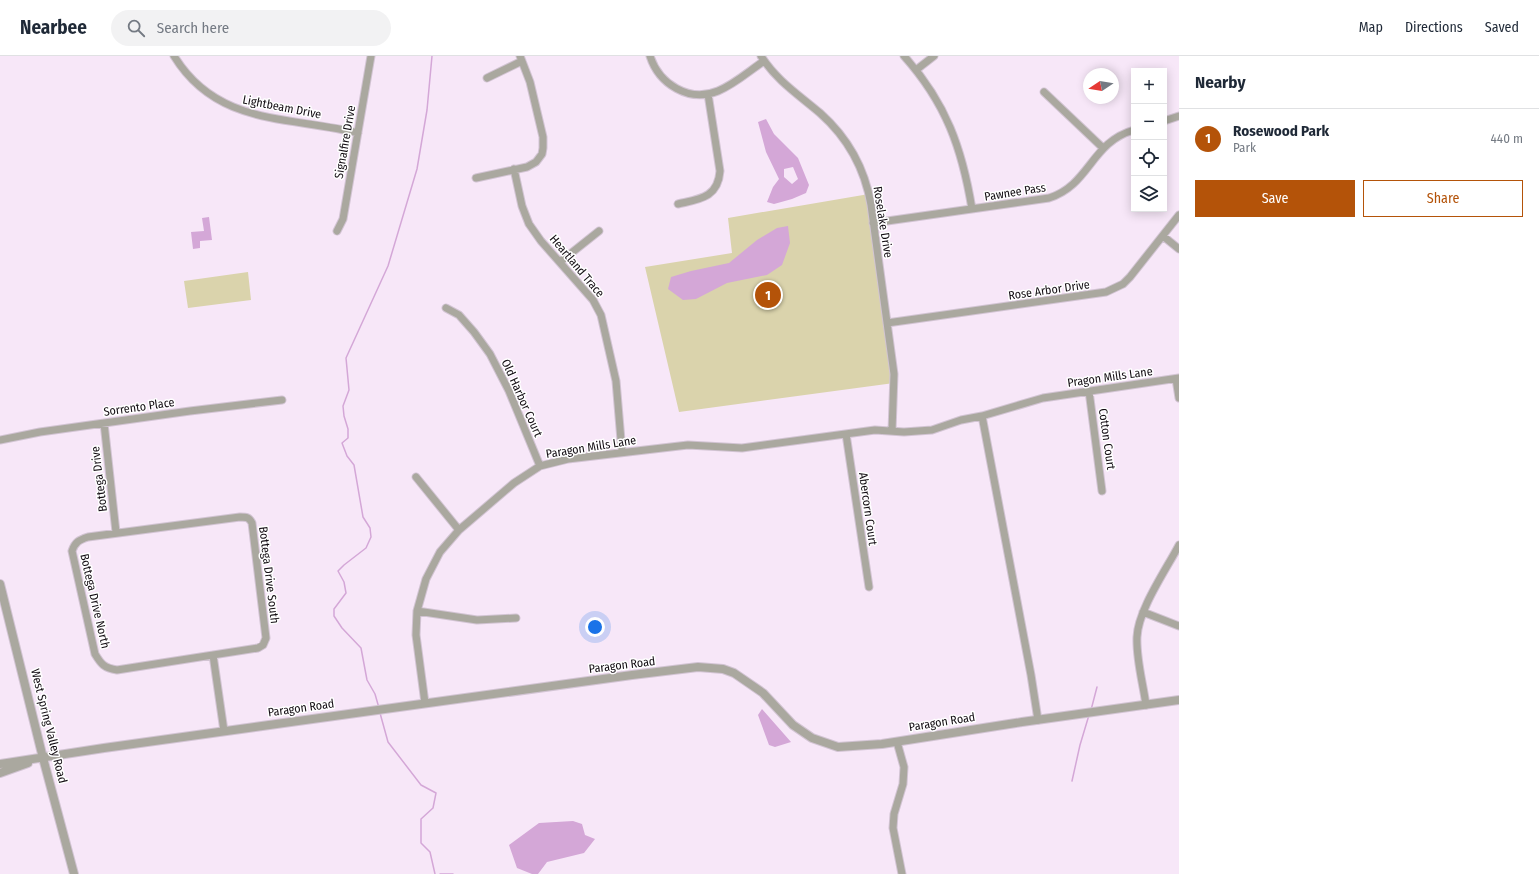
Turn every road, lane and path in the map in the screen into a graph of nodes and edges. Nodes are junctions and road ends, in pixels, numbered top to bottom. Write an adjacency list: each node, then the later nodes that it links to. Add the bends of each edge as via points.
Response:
1 (174, 56): 15 (street, Lightbeam Drive, via 202,89 232,108)
2 (371, 56): 15 (street, Signalfire Drive)
3 (650, 56): 11 (street, via 658,74 670,85 692,94)
4 (904, 56): 8 (street)
5 (934, 56): 8 (street)
6 (521, 58): 9 (street); 17 (street, via 530,82 543,137 543,148 536,162)
7 (762, 58): 11 (street, via 725,88); 22 (street, Roselake Drive, via 784,83 829,122 847,144 866,184)
8 (916, 70): 20 (street, via 935,97 952,130 963,162)
9 (487, 78)
10 (1044, 92): 16 (street)
11 (708, 94): 19 (street, via 720,171 718,182 707,196)
12 (1179, 116): 13 (street)
13 (1167, 120)
14 (1131, 131): 16 (street, Pawnee Pass)
15 (358, 133): 23 (street, Signalfire Drive, via 343,219)
16 (1103, 148): 20 (street, Pawnee Pass, via 1076,183 1056,196)
17 (514, 170): 18 (street); 27 (street, Heartland Trace, via 528,224)
18 (476, 178)
19 (678, 204)
20 (972, 209): 22 (street, Pawnee Pass)
21 (1179, 214): 25 (street, Rose Arbor Drive)
22 (873, 223): 29 (street, Roselake Drive)
23 (337, 231)
24 (598, 231): 27 (street)
25 (1163, 236): 26 (street); 29 (street, Rose Arbor Drive, via 1123,284 1106,292)
26 (1179, 249)
27 (560, 262): 39 (street, Heartland Trace, via 593,300 603,321 616,380)
28 (446, 308): 40 (street, Old Harbor Court, via 459,315 490,354 509,391)
29 (887, 323): 36 (street, Roselake Drive, via 894,374)
30 (1178, 378): 31 (street, Pragon Mills Lane); 32 (street)
31 (1089, 391): 34 (street, Pragon Mills Lane, via 1043,398); 42 (street, Cotton Court)
32 (1179, 398)
33 (282, 400): 35 (street, Sorrento Place)
34 (982, 416): 36 (street, Paragon Mills Lane, via 932,430); 56 (street)
35 (104, 423): 38 (street, Sorrento Place); 44 (street, Bottega Drive)
36 (892, 431): 37 (street, Paragon Mills Lane, via 875,430)
37 (846, 434): 39 (street, Paragon Mills Lane, via 742,448 688,445); 47 (street, Abercorn Court)
38 (0, 440)
39 (622, 452): 40 (street, Paragon Mills Lane, via 568,459)
40 (540, 466): 43 (street, Paragon Mills Lane, via 514,483)
41 (416, 477): 43 (street)
42 (1102, 491)
43 (459, 530): 48 (street, Paragon Mills Lane, via 440,552 426,579)
44 (116, 532): 52 (street, Bottega Drive North, via 88,536 74,544 72,551 95,654 101,665 117,670); 52 (street, Bottega Drive South, via 240,517 249,519 252,523 266,638 263,645 258,648)
45 (1179, 545): 49 (street)
46 (0, 584): 59 (street, West Spring Valley Road)
47 (869, 587)
48 (417, 611): 50 (street, via 477,620); 54 (street, Paragon Mills Lane, via 416,635)
49 (1143, 612): 51 (street); 55 (street, via 1137,637)
50 (516, 618)
51 (1179, 626)
52 (213, 655): 57 (street)
53 (1179, 700): 55 (street, Paragon Road)
54 (425, 703): 57 (street, Paragon Road); 58 (street, Paragon Road, via 708,667 727,670 743,679 768,698 793,725 812,738 838,747)
55 (1146, 705): 56 (street, Paragon Road)
56 (1038, 720): 58 (street, Paragon Road)
57 (224, 731): 59 (street, Paragon Road)
58 (897, 742): 63 (street, via 904,767 904,784 894,814 893,828)
59 (43, 758): 60 (street, Paragon Road); 61 (street, Paragon Road); 62 (street, West Spring Valley Road)
60 (0, 764)
61 (0, 773)
62 (74, 874)
63 (902, 874)

